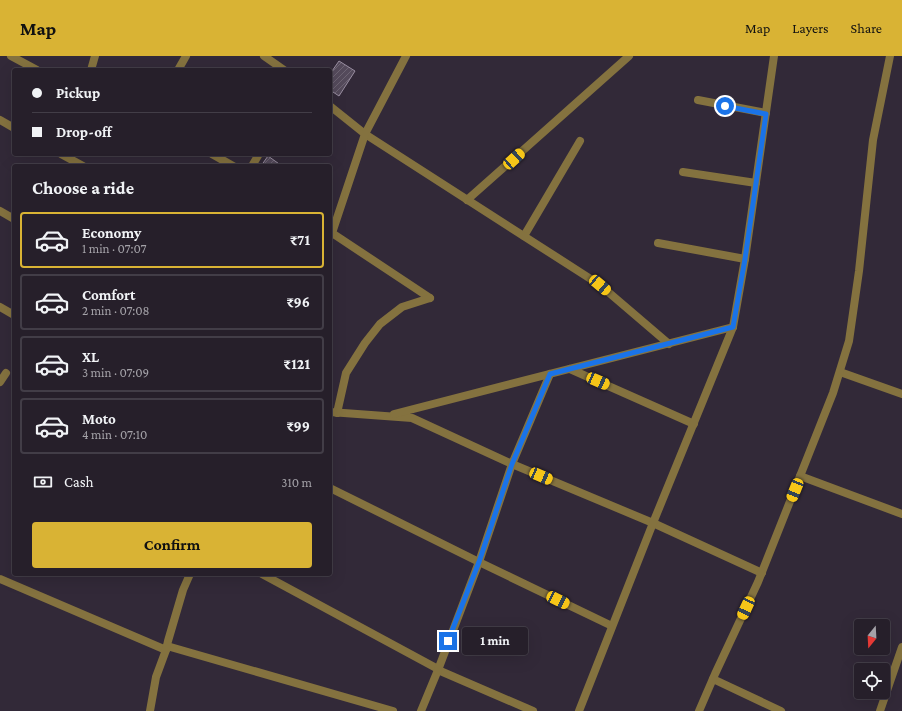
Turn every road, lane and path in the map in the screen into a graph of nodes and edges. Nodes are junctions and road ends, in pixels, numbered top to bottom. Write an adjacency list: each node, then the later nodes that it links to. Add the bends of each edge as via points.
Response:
1 (11, 56): 9 (street)
2 (95, 56): 10 (street)
3 (186, 56): 11 (street)
4 (264, 56): 12 (street)
5 (406, 56): 18 (street)
6 (629, 56): 26 (street)
7 (774, 56): 15 (street)
8 (890, 56): 39 (street, via 873,140 849,341)
9 (33, 68)
10 (92, 68)
11 (179, 68)
12 (281, 68)
13 (698, 100): 15 (street)
14 (332, 108): 18 (street)
15 (766, 114): 25 (street)
16 (0, 120): 17 (street)
17 (12, 127)
18 (365, 134): 26 (street); 29 (street)
19 (580, 140): 31 (street)
20 (65, 156): 22 (street)
21 (216, 156): 23 (street)
22 (79, 164)
23 (230, 164)
24 (683, 172): 25 (street)
25 (756, 183): 33 (street)
26 (467, 200): 31 (street)
27 (0, 211): 28 (street)
28 (12, 218)
29 (332, 231)
30 (332, 235): 44 (street, via 430,298 402,307 380,324 346,373)
31 (524, 236): 37 (street, via 600,285)
32 (658, 243): 33 (street)
33 (745, 259): 36 (street)
34 (0, 307): 35 (street)
35 (12, 314)
36 (733, 327): 37 (street); 46 (street)
37 (669, 344): 38 (street)
38 (570, 369): 41 (street); 46 (street)
39 (840, 372): 43 (street); 48 (street)
40 (6, 373): 42 (street)
41 (550, 374): 45 (street); 47 (street)
42 (0, 382)
43 (902, 394)
44 (334, 412): 45 (street)
45 (386, 416): 47 (street, via 412,418)
46 (694, 424): 51 (street)
47 (512, 464): 51 (street); 52 (street)
48 (800, 476): 50 (street); 53 (street)
49 (332, 489): 52 (street)
50 (902, 514)
51 (653, 523): 53 (street); 57 (street)
52 (479, 562): 57 (street); 60 (street)
53 (762, 573): 61 (street)
54 (189, 576): 59 (street)
55 (266, 576): 60 (street)
56 (0, 579): 59 (street)
57 (612, 626): 66 (street)
58 (902, 647): 69 (street)
59 (167, 648): 62 (street, via 156,677); 63 (street)
60 (438, 670): 64 (street); 65 (street)
61 (713, 679): 67 (street); 68 (street)
62 (150, 711)
63 (394, 711)
64 (421, 711)
65 (533, 711)
66 (579, 711)
67 (699, 711)
68 (781, 711)
69 (880, 711)

